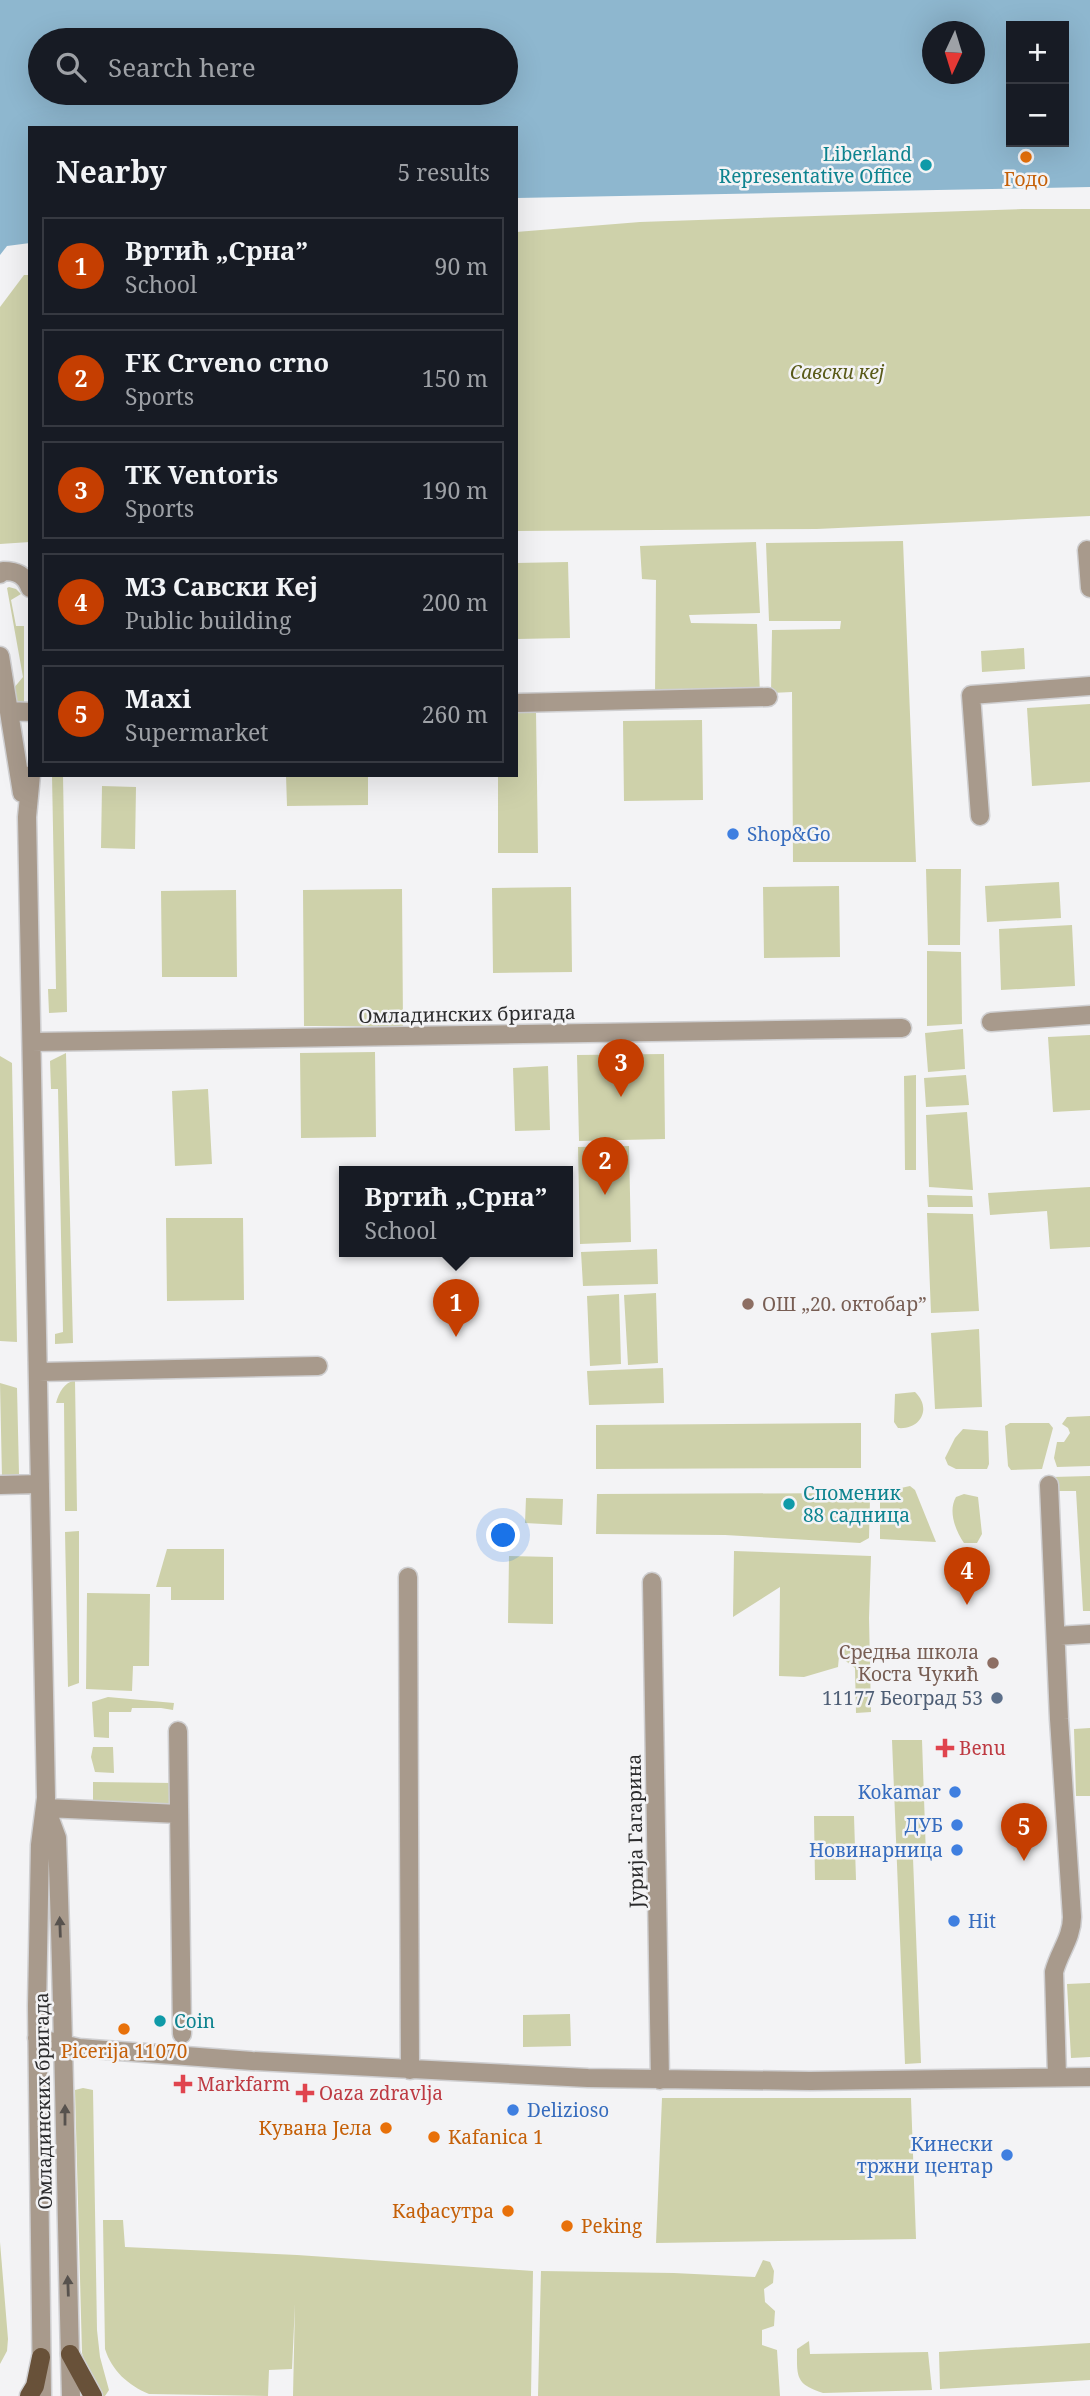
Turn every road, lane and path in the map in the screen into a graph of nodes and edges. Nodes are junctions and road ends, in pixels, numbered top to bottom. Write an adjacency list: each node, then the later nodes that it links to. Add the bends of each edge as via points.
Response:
1 (1087, 550): 4 (street)
2 (0, 574): 3 (street, via 19,573)
3 (28, 583)
4 (1090, 588)
5 (0, 656): 9 (street, Омладинских бригада)
6 (1090, 686): 12 (street, via 971,695)
7 (768, 697): 8 (street)
8 (518, 702)
9 (9, 711): 10 (street); 13 (street, Омладинских бригада)
10 (28, 712)
11 (31, 777): 13 (street, Омладинских бригада)
12 (980, 816)
13 (27, 817): 17 (street, Омладинских бригада)
14 (1090, 1015): 15 (street)
15 (991, 1022)
16 (902, 1028): 17 (street, Омладинских бригада)
17 (32, 1042): 19 (street, Омладинских бригада)
18 (318, 1366): 19 (street)
19 (38, 1372): 20 (street, Омладинских бригада)
20 (40, 1484): 21 (street); 28 (street, Омладинских бригада)
21 (0, 1485)
22 (1049, 1485): 26 (street)
23 (408, 1577): 33 (street)
24 (652, 1582): 36 (street, Јурија Гагарина)
25 (1090, 1634): 26 (street)
26 (1056, 1636): 34 (street, via 1072,1917 1070,1937 1054,1972)
27 (177, 1731): 29 (street)
28 (46, 1808): 29 (street); 31 (street, Омладинских бригада, via 40,1845); 32 (street, Омладинских бригада, one-way to 28, via 57,1838)
29 (179, 1814): 30 (street)
30 (182, 2034)
31 (37, 2038): 32 (street); 38 (street, Омладинских бригада)
32 (65, 2045): 33 (street); 37 (street, Омладинских бригада, one-way to 32)
33 (410, 2070): 36 (street)
34 (1056, 2077): 35 (street); 36 (street)
35 (1090, 2077)
36 (660, 2080)
37 (69, 2354): 41 (street, Омладинских бригада); 42 (main road)
38 (41, 2357): 39 (main road); 40 (street, Омладинских бригада)
39 (29, 2396)
40 (42, 2396)
41 (71, 2396)
42 (93, 2396)

